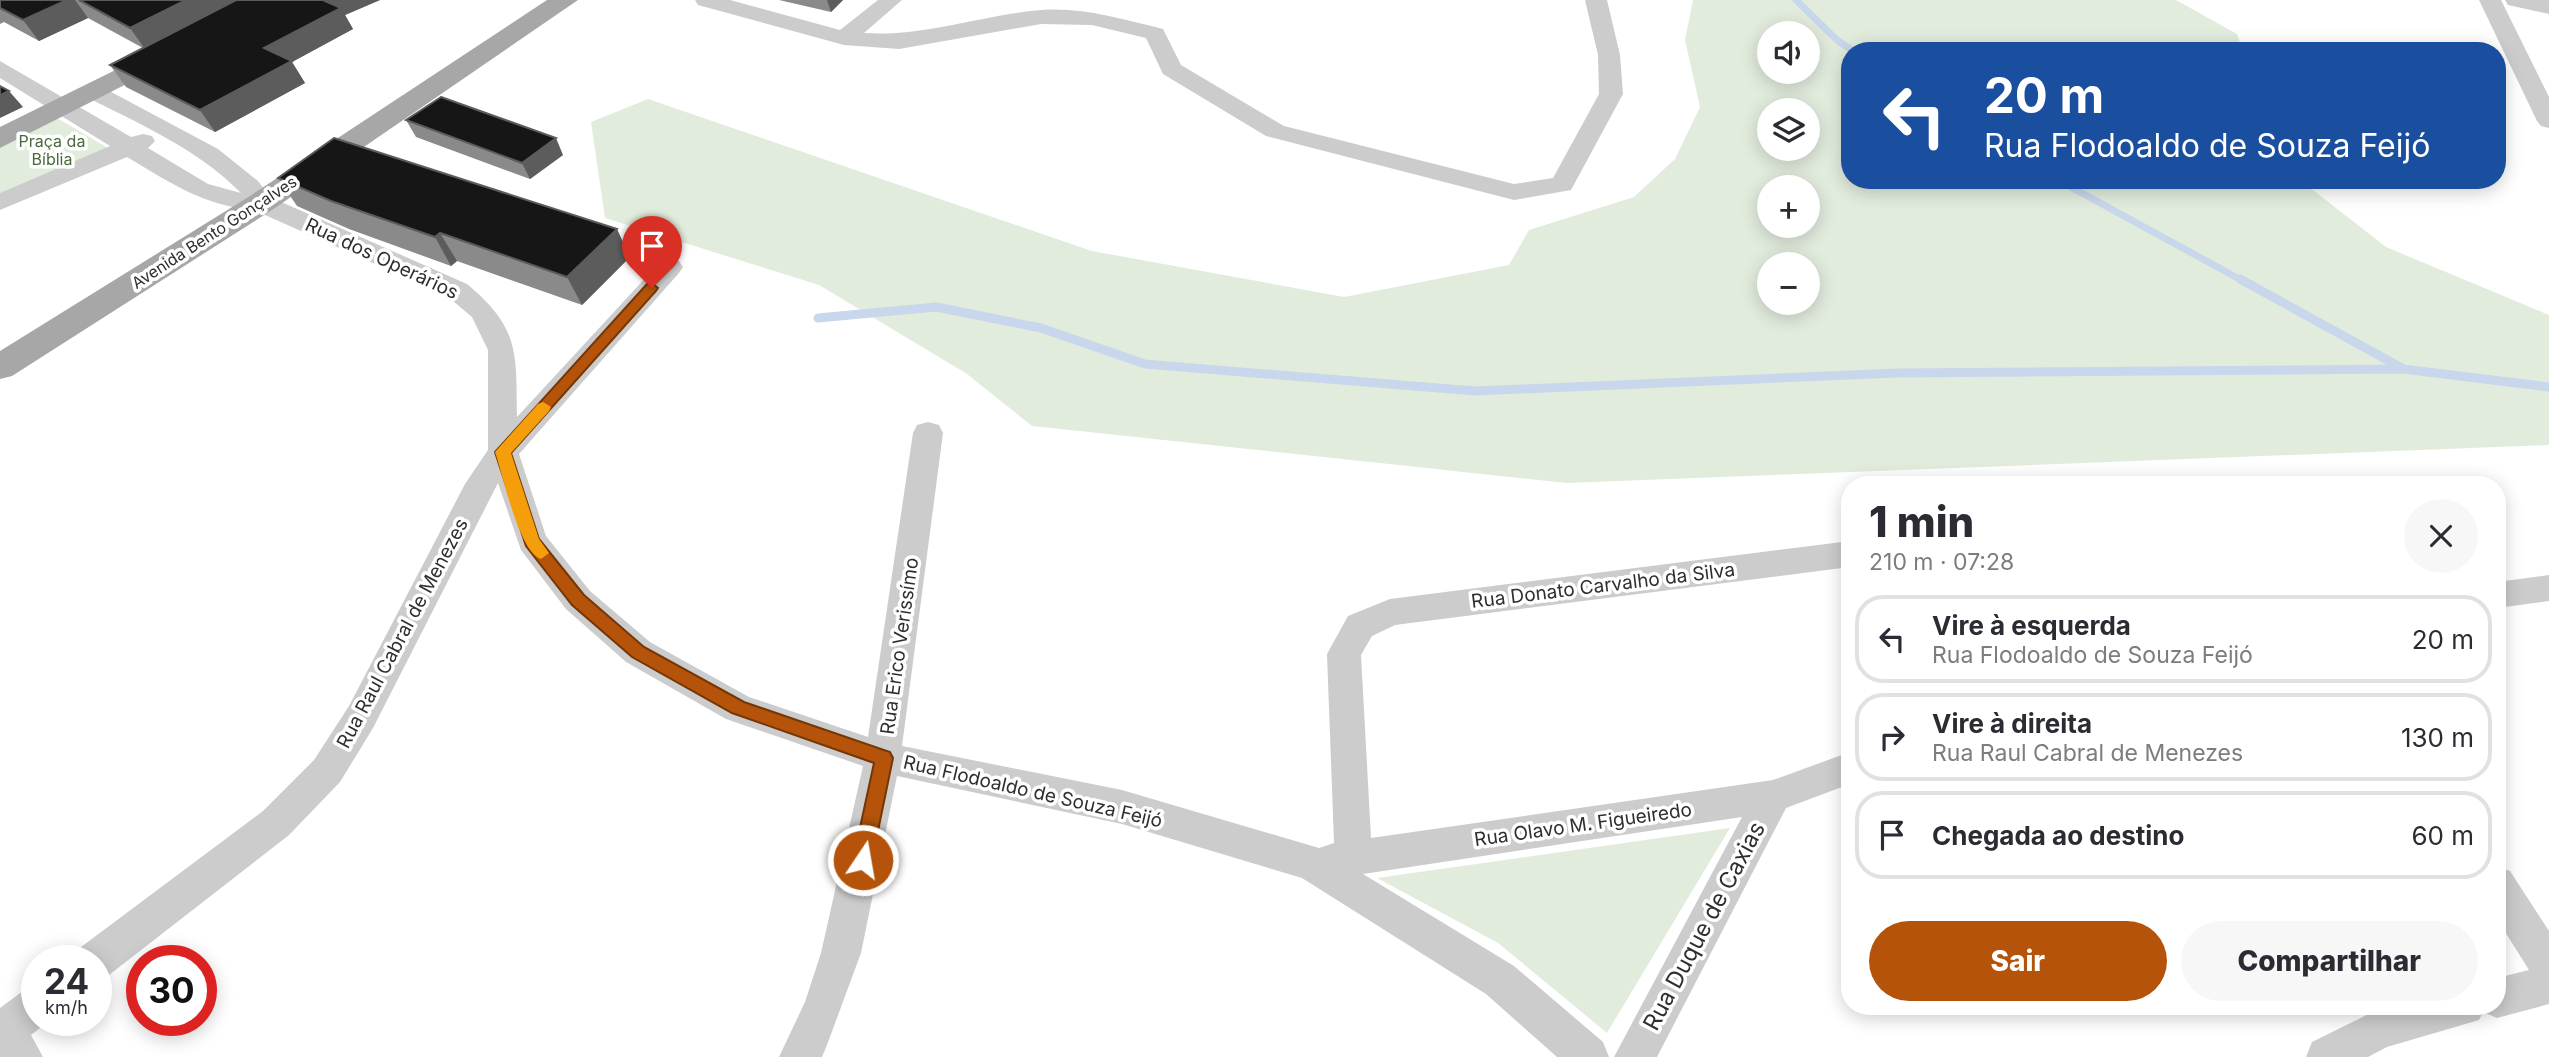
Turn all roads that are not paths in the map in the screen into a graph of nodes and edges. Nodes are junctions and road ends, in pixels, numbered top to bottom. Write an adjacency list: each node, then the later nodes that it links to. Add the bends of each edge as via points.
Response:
1 (565, 0): 20 (main road, Avenida Bento Gonçalves)
2 (706, 0): 10 (street)
3 (891, 0): 10 (street)
4 (1079, 0): 9 (street)
5 (1596, 0): 9 (street, via 1609,55 1611,94 1562,184 1514,192 1275,131 1171,69 1155,34 1092,18)
6 (2490, 0): 15 (street)
7 (2516, 0): 8 (street)
8 (2549, 7)
9 (1041, 17): 10 (street, via 899,42)
10 (844, 38)
11 (183, 44): 13 (main road)
12 (0, 68): 14 (street, Rua dos Operários)
13 (92, 92): 14 (main road); 16 (street, Rua dos Operários)
14 (64, 106): 17 (main road); 18 (street, Rua dos Operários)
15 (2549, 121)
16 (166, 129): 18 (street); 20 (street, Rua dos Operários, via 235,173 253,188)
17 (0, 139)
18 (131, 147): 19 (street); 20 (street, Rua dos Operários, via 199,190 229,200)
19 (0, 202)
20 (261, 203): 22 (main road, Avenida Bento Gonçalves); 24 (street, Rua dos Operários, via 457,290 482,312 502,350)
21 (670, 267): 23 (street, Rua Raul Cabral de Menezes)
22 (0, 367)
23 (558, 391): 24 (street, Rua Raul Cabral de Menezes); 26 (street, Rua Raul Cabral de Menezes)
24 (503, 415): 26 (street, Rua dos Operários)
25 (928, 433): 30 (street, Rua Erico Verissímo)
26 (503, 452): 30 (street, Rua Flodoaldo de Souza Feijó, via 532,541 578,600 638,652 738,708); 36 (street, Rua Raul Cabral de Menezes, via 480,484 361,717 327,771 276,823)
27 (1841, 555): 33 (street, Rua Donato Carvalho da Silva, via 1390,612 1360,626 1344,654)
28 (2549, 588): 29 (street)
29 (2506, 594)
30 (884, 758): 34 (street, Rua Flodoaldo de Souza Feijó, via 1122,807); 43 (street, Rua Erico Verissímo, via 847,937 822,1014)
31 (1841, 771): 32 (street, Rua Olavo M. Figueiredo)
32 (1773, 796): 33 (street, Rua Olavo M. Figueiredo); 45 (street, Rua Duque de Caxias)
33 (1353, 858): 34 (street, Rua Olavo M. Figueiredo)
34 (1312, 863): 44 (street, Rua Flodoaldo de Souza Feijó, via 1500,980)
35 (2506, 898): 37 (street)
36 (112, 948)
37 (2549, 966)
38 (2549, 984): 39 (street)
39 (2506, 996)
40 (2430, 1015): 46 (street, via 2380,1028)
41 (21, 1022): 42 (street)
42 (6, 1038)
43 (800, 1057)
44 (1588, 1057)
45 (1635, 1057)
46 (2327, 1057)

